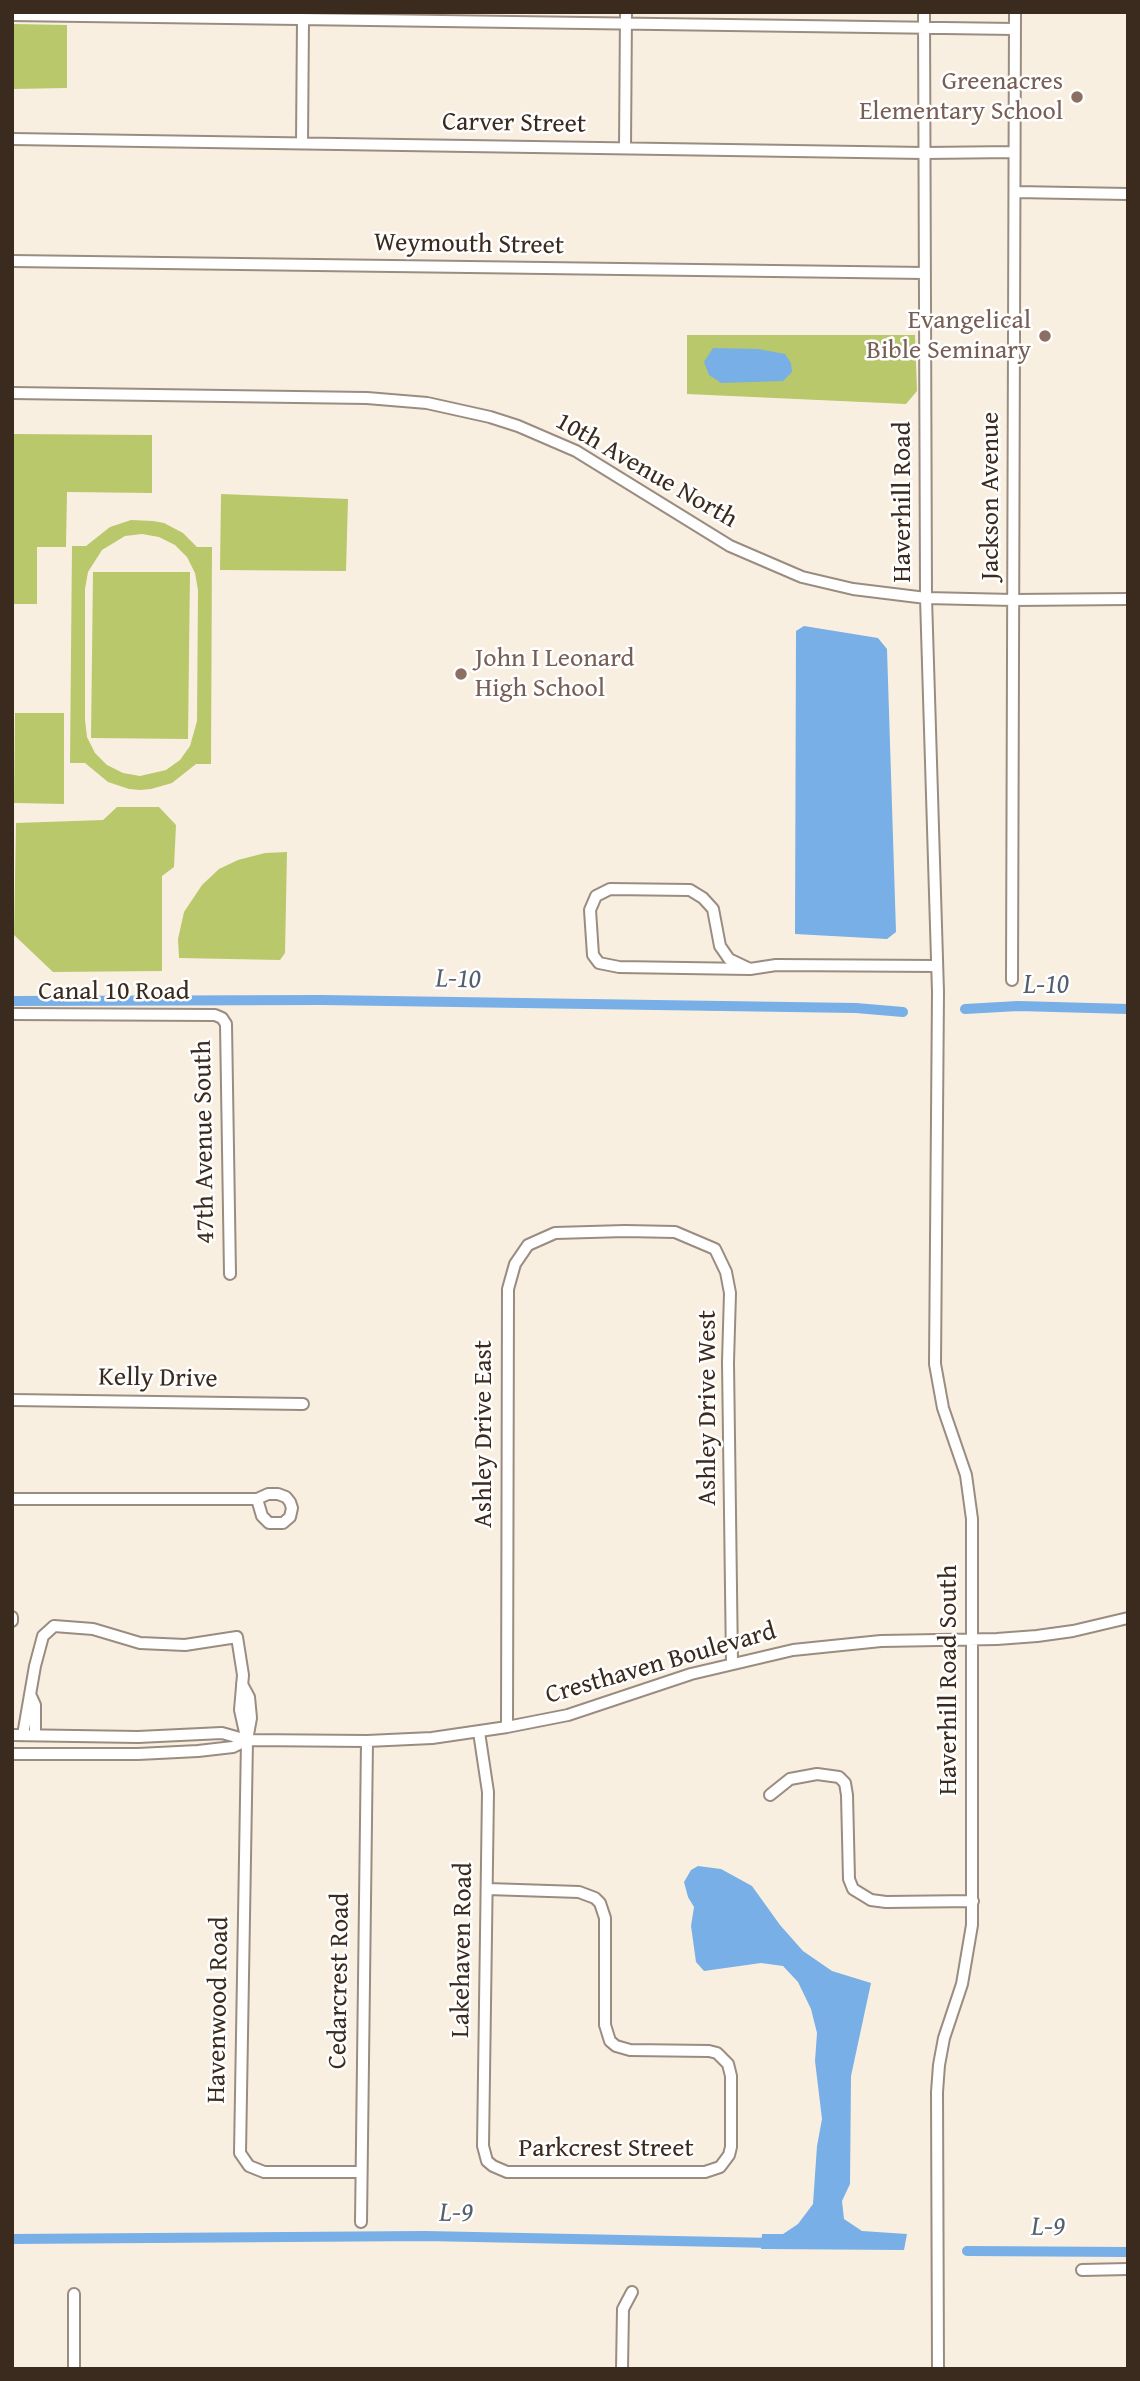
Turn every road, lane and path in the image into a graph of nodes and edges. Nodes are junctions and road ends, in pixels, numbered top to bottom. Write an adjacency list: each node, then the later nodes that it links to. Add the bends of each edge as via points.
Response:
1 (924, 12): 6 (street, Haverhill Road)
2 (1015, 12): 7 (street, Jackson Avenue)
3 (12, 15): 5 (street)
4 (626, 18): 5 (street); 6 (street); 10 (street)
5 (303, 19): 9 (street)
6 (924, 28): 7 (street); 12 (street, Haverhill Road)
7 (1014, 29): 11 (street, Jackson Avenue)
8 (12, 139): 9 (street, Carver Street)
9 (302, 144): 10 (street, Carver Street)
10 (625, 148): 12 (street, Carver Street)
11 (1014, 152): 12 (street, Carver Street); 13 (street, Jackson Avenue)
12 (924, 153): 16 (street, Haverhill Road)
13 (1015, 192): 14 (street); 20 (street, Jackson Avenue)
14 (1128, 194)
15 (12, 261): 16 (street, Weymouth Street)
16 (925, 273): 18 (street, Haverhill Road)
17 (12, 393): 18 (street, 10th Avenue North, via 367,398 448,407 519,426 576,451 708,534 759,560 821,582)
18 (926, 598): 20 (street, 10th Avenue North); 21 (street, Haverhill Road)
19 (1128, 599): 20 (street, 10th Avenue North)
20 (1013, 600): 23 (street, Jackson Avenue)
21 (937, 966): 22 (street); 24 (street, Haverhill Road)
22 (750, 968): 22 (street, via 729,959 720,946 713,909 690,890 610,889 596,896 590,910 593,955 599,963)
23 (1012, 980)
24 (937, 992): 34 (street, Haverhill Road South, via 935,1364 970,1501)
25 (12, 1014): 26 (street, Canal 10 Road)
26 (215, 1016): 28 (street, 47th Avenue South, via 226,1024)
27 (625, 1231): 35 (street, Ashley Drive West, via 687,1236 715,1249 726,1272 730,1293); 36 (street, Ashley Drive East, via 555,1233 528,1245 515,1264 508,1289)
28 (230, 1274)
29 (12, 1401): 30 (street, Kelly Drive)
30 (303, 1404)
31 (12, 1499): 32 (street)
32 (257, 1499)
33 (1128, 1618): 34 (street, Cresthaven Boulevard, via 1073,1631)
34 (972, 1640): 35 (street, Cresthaven Boulevard, via 837,1644); 44 (street, Haverhill Road South)
35 (732, 1663): 36 (street, Cresthaven Boulevard, via 568,1715)
36 (507, 1727): 37 (street, Cresthaven Boulevard)
37 (479, 1732): 40 (street, Cresthaven Boulevard); 43 (street, Lakehaven Road, via 488,1792)
38 (23, 1735): 39 (street, Cresthaven Boulevard, via 222,1734); 39 (street, via 35,1705 30,1694 43,1636 54,1626 93,1629 140,1643 185,1645 237,1637 251,1718)
39 (247, 1740): 40 (street, Cresthaven Boulevard); 41 (street, Cresthaven Boulevard, via 233,1747 198,1751); 46 (street, Havenwood Road, via 240,2153 249,2166 264,2172)
40 (366, 1741): 46 (street, Cedarcrest Road)
41 (12, 1754)
42 (770, 1795): 44 (street, via 790,1779 817,1774 839,1777 847,1795 853,1889 871,1900 886,1902)
43 (488, 1889): 45 (street, Lakehaven Road, via 483,2146); 45 (street, Parkcrest Street, via 579,1892 595,1898 605,1918 605,2025 610,2041 630,2050 717,2053 728,2064 731,2076 731,2147 720,2167 705,2172 507,2172)
44 (973, 1901): 54 (street, Haverhill Road South, via 968,1954 944,2038 937,2092)
45 (493, 2166)
46 (361, 2172): 47 (street, Cedarcrest Road)
47 (361, 2222)
48 (1128, 2269): 49 (street)
49 (1082, 2270)
50 (632, 2292): 53 (street, via 623,2309)
51 (74, 2294): 52 (street)
52 (74, 2369)
53 (622, 2369)
54 (938, 2369)

